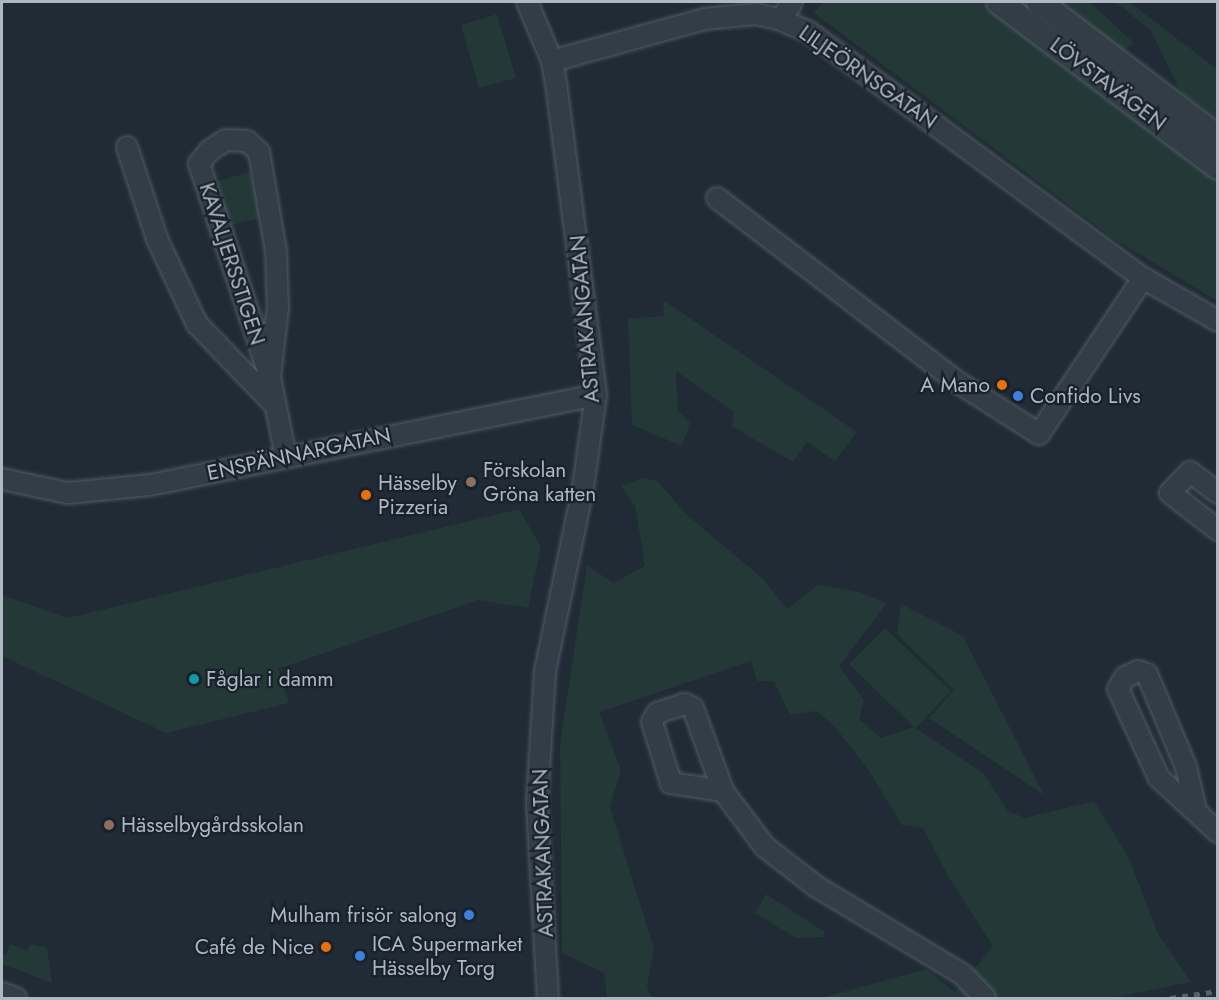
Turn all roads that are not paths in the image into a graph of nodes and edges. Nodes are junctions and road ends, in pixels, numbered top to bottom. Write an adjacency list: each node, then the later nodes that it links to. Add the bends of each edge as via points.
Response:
1 (527, 2): 6 (street, ASTRAKANGATAN)
2 (792, 2): 5 (street)
3 (999, 2): 9 (street, LÖVSTAVÄGEN)
4 (1039, 2): 7 (street, LÖVSTAVÄGEN)
5 (781, 20): 6 (street, LILJEÖRNSGATAN, via 756,14 704,19); 11 (street, LILJEÖRNSGATAN, via 809,32)
6 (552, 61): 14 (street, ASTRAKANGATAN)
7 (1218, 138)
8 (127, 147): 15 (street, KAVALJERSSTIGEN, via 157,239 196,324)
9 (1218, 167)
10 (717, 198): 11 (street, via 958,383 1039,434)
11 (1143, 278): 12 (street, LILJEÖRNSGATAN)
12 (1218, 321)
13 (270, 377): 13 (street, KAVALJERSSTIGEN, via 278,307 276,251 259,152 247,141 226,140 208,151 199,164); 15 (street, KAVALJERSSTIGEN)
14 (596, 395): 16 (street, ENSPÄNNARGATAN); 25 (street, ASTRAKANGATAN, via 584,488 545,672 537,803)
15 (274, 404): 16 (street, KAVALJERSSTIGEN)
16 (286, 456): 17 (street, ENSPÄNNARGATAN, via 150,485 68,493)
17 (2, 479)
18 (1218, 493): 19 (street, via 1190,472 1170,493)
19 (1218, 530)
20 (723, 791): 20 (street, via 693,708 685,704 657,713 652,722 671,783); 26 (street, via 765,847 817,887 962,974)
21 (1196, 811): 21 (street, via 1186,767 1146,675 1138,670 1125,677 1118,689 1159,778); 22 (street)
22 (1218, 832)
23 (2, 993): 24 (street)
24 (16, 999)
25 (548, 999)
26 (985, 999)

